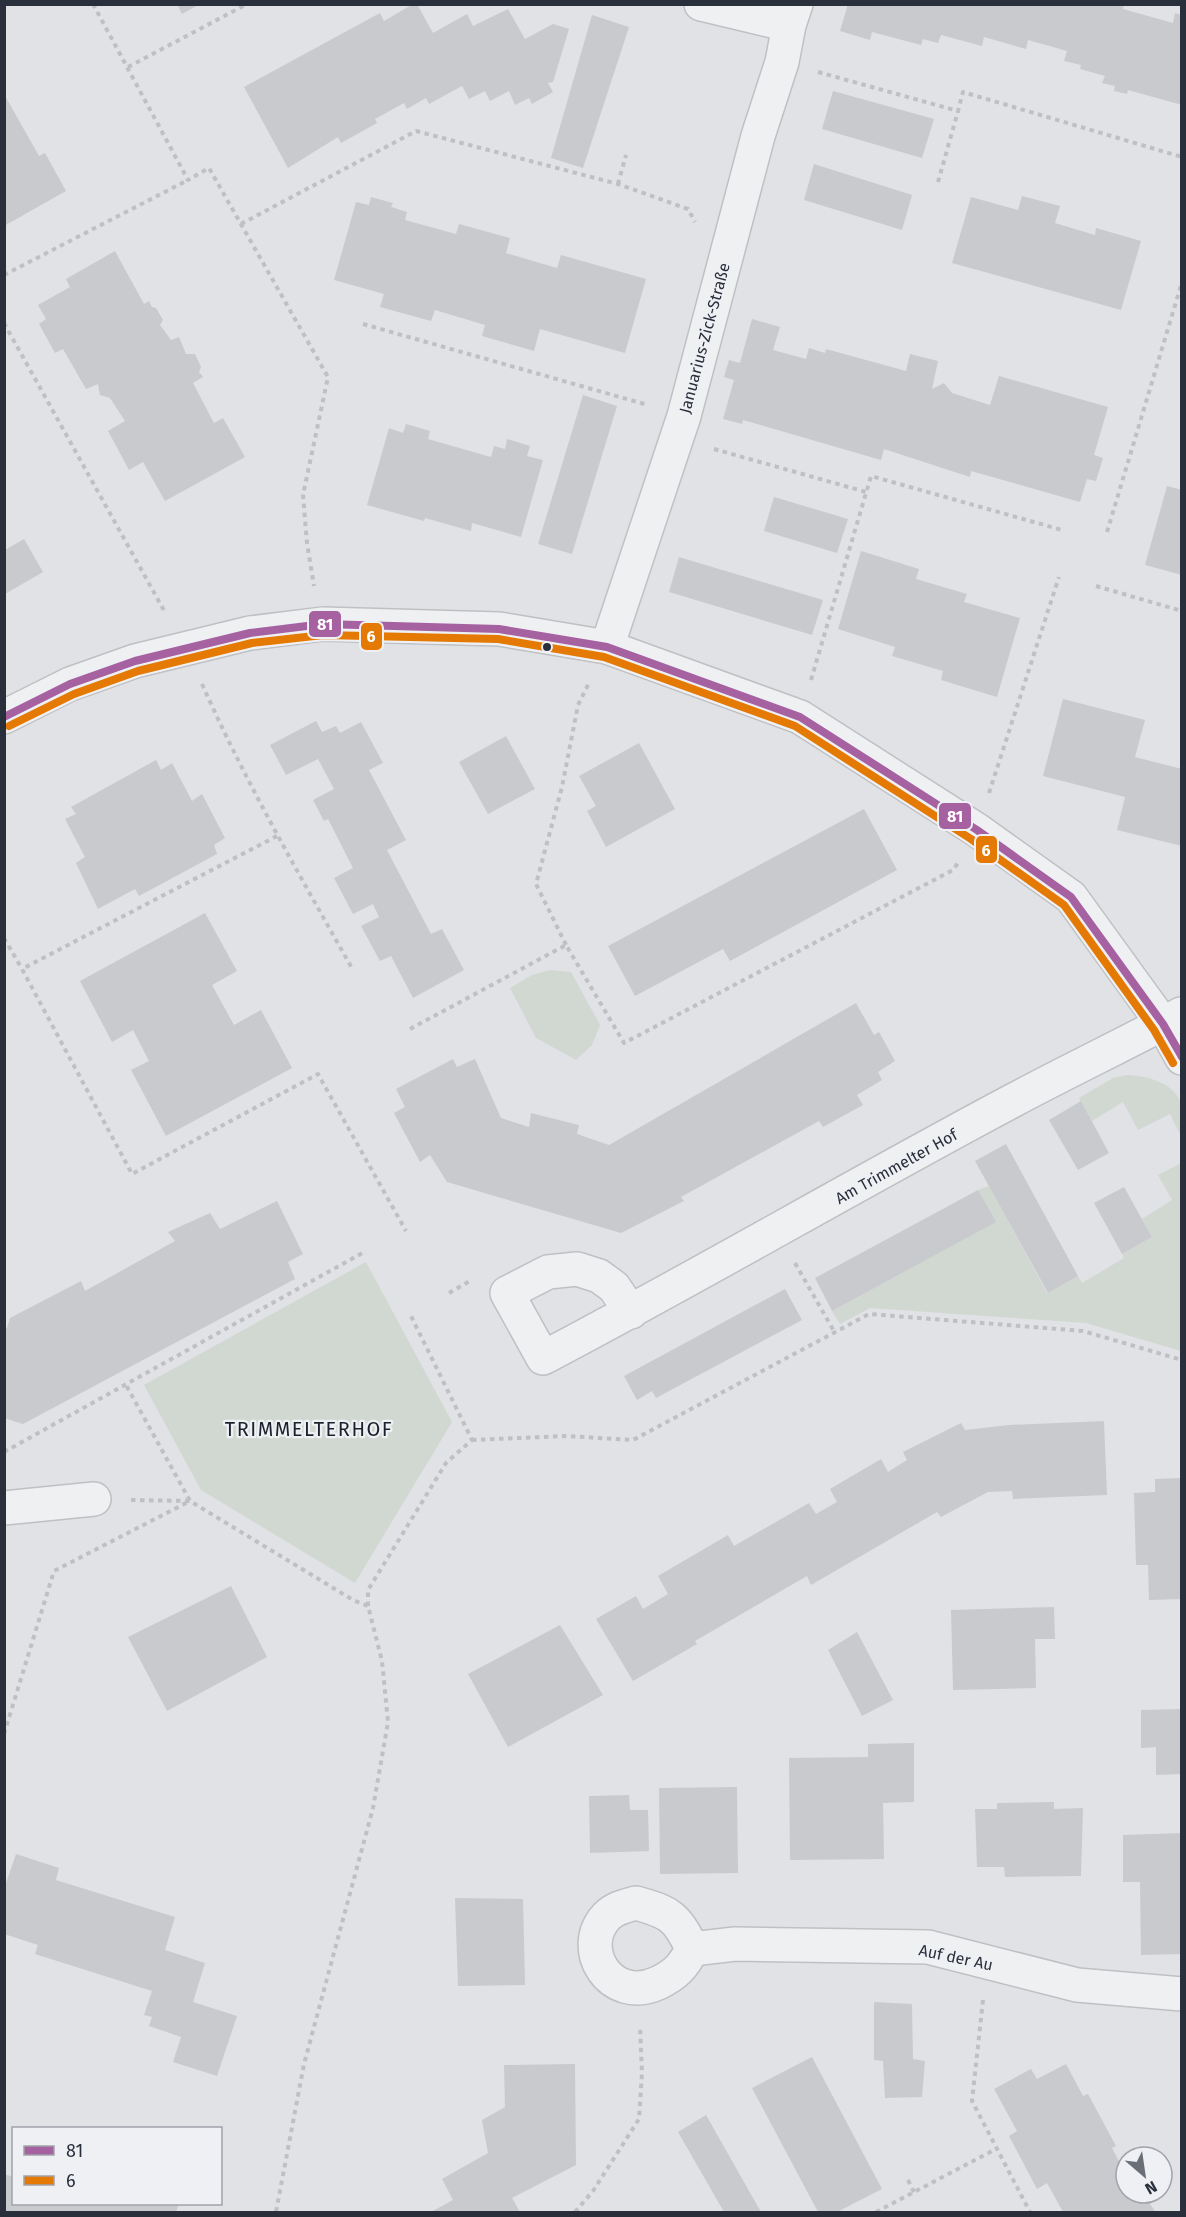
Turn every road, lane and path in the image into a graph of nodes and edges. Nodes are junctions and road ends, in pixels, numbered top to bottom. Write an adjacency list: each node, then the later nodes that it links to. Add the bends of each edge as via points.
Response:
1 (93, 4): 6 (path)
2 (247, 4): 6 (path)
3 (701, 4): 4 (street, Januarius-Zick-Straße)
4 (792, 15): 5 (street, Januarius-Zick-Straße)
5 (782, 62): 7 (path); 20 (street, Januarius-Zick-Straße)
6 (128, 67): 10 (path)
7 (958, 111): 9 (path, via 963,92); 11 (path)
8 (626, 155): 12 (path)
9 (1182, 157)
10 (188, 180): 13 (path, via 209,168); 15 (path)
11 (938, 182)
12 (618, 184): 13 (path, via 416,131); 14 (path, via 688,209)
13 (241, 224): 27 (path, via 328,377 303,495 307,543)
14 (697, 225)
15 (4, 275)
16 (1182, 282): 23 (path)
17 (4, 323): 29 (path)
18 (363, 324): 19 (path)
19 (656, 407)
20 (676, 437): 21 (path); 28 (street, Januarius-Zick-Straße)
21 (866, 492): 22 (path, via 871,476); 31 (path)
22 (1062, 530)
23 (1107, 532)
24 (1059, 577): 32 (path)
25 (1096, 586): 26 (path)
26 (1182, 611)
27 (323, 624): 28 (street, via 499,629); 29 (street, via 250,633)
28 (607, 647): 31 (street); 35 (path, via 578,705 562,787 536,884)
29 (185, 648): 30 (street, via 70,684); 33 (path, via 232,751)
30 (5, 714)
31 (800, 717): 32 (street)
32 (977, 830): 35 (path, via 953,870 624,1043); 38 (street, via 1071,897)
33 (277, 836): 36 (path); 37 (path)
34 (4, 938): 36 (path)
35 (566, 945): 39 (path)
36 (22, 969): 41 (path, via 132,1174 318,1074)
37 (353, 970)
38 (1172, 1018): 40 (street); 42 (street, Am Trimmelter Hof, via 1011,1101)
39 (410, 1029)
40 (1182, 1058)
41 (406, 1231)
42 (777, 1232): 44 (street, Am Trimmelter Hof); 46 (path)
43 (366, 1251): 48 (path)
44 (631, 1312)
45 (410, 1314): 49 (path)
46 (835, 1333): 47 (path, via 869,1314 1083,1331); 49 (path, via 633,1440)
47 (1182, 1360)
48 (126, 1385): 50 (path); 52 (path)
49 (472, 1440): 54 (path, via 446,1463 369,1590)
50 (4, 1452)
51 (94, 1499): 52 (path); 53 (street)
52 (190, 1501): 54 (path); 55 (path, via 54,1571)
53 (4, 1508)
54 (368, 1606): 63 (path, via 382,1661 388,1722 373,1808 304,2064)
55 (4, 1734)
56 (692, 1949): 57 (street, Auf der Au, via 735,1944 928,1947); 58 (street, via 672,1977); 58 (street, via 674,1918 636,1903 619,1907 606,1917 595,1947 602,1968 613,1982)
57 (992, 1964): 59 (street, Auf der Au, via 1077,1985); 60 (path, via 981,2010 972,2101)
58 (638, 1990): 64 (path, via 642,2073 639,2119)
59 (1182, 1994)
60 (996, 2149): 62 (path); 66 (path)
61 (908, 2180): 62 (path)
62 (914, 2192): 65 (path)
63 (276, 2212)
64 (575, 2212)
65 (876, 2212)
66 (1030, 2212)

